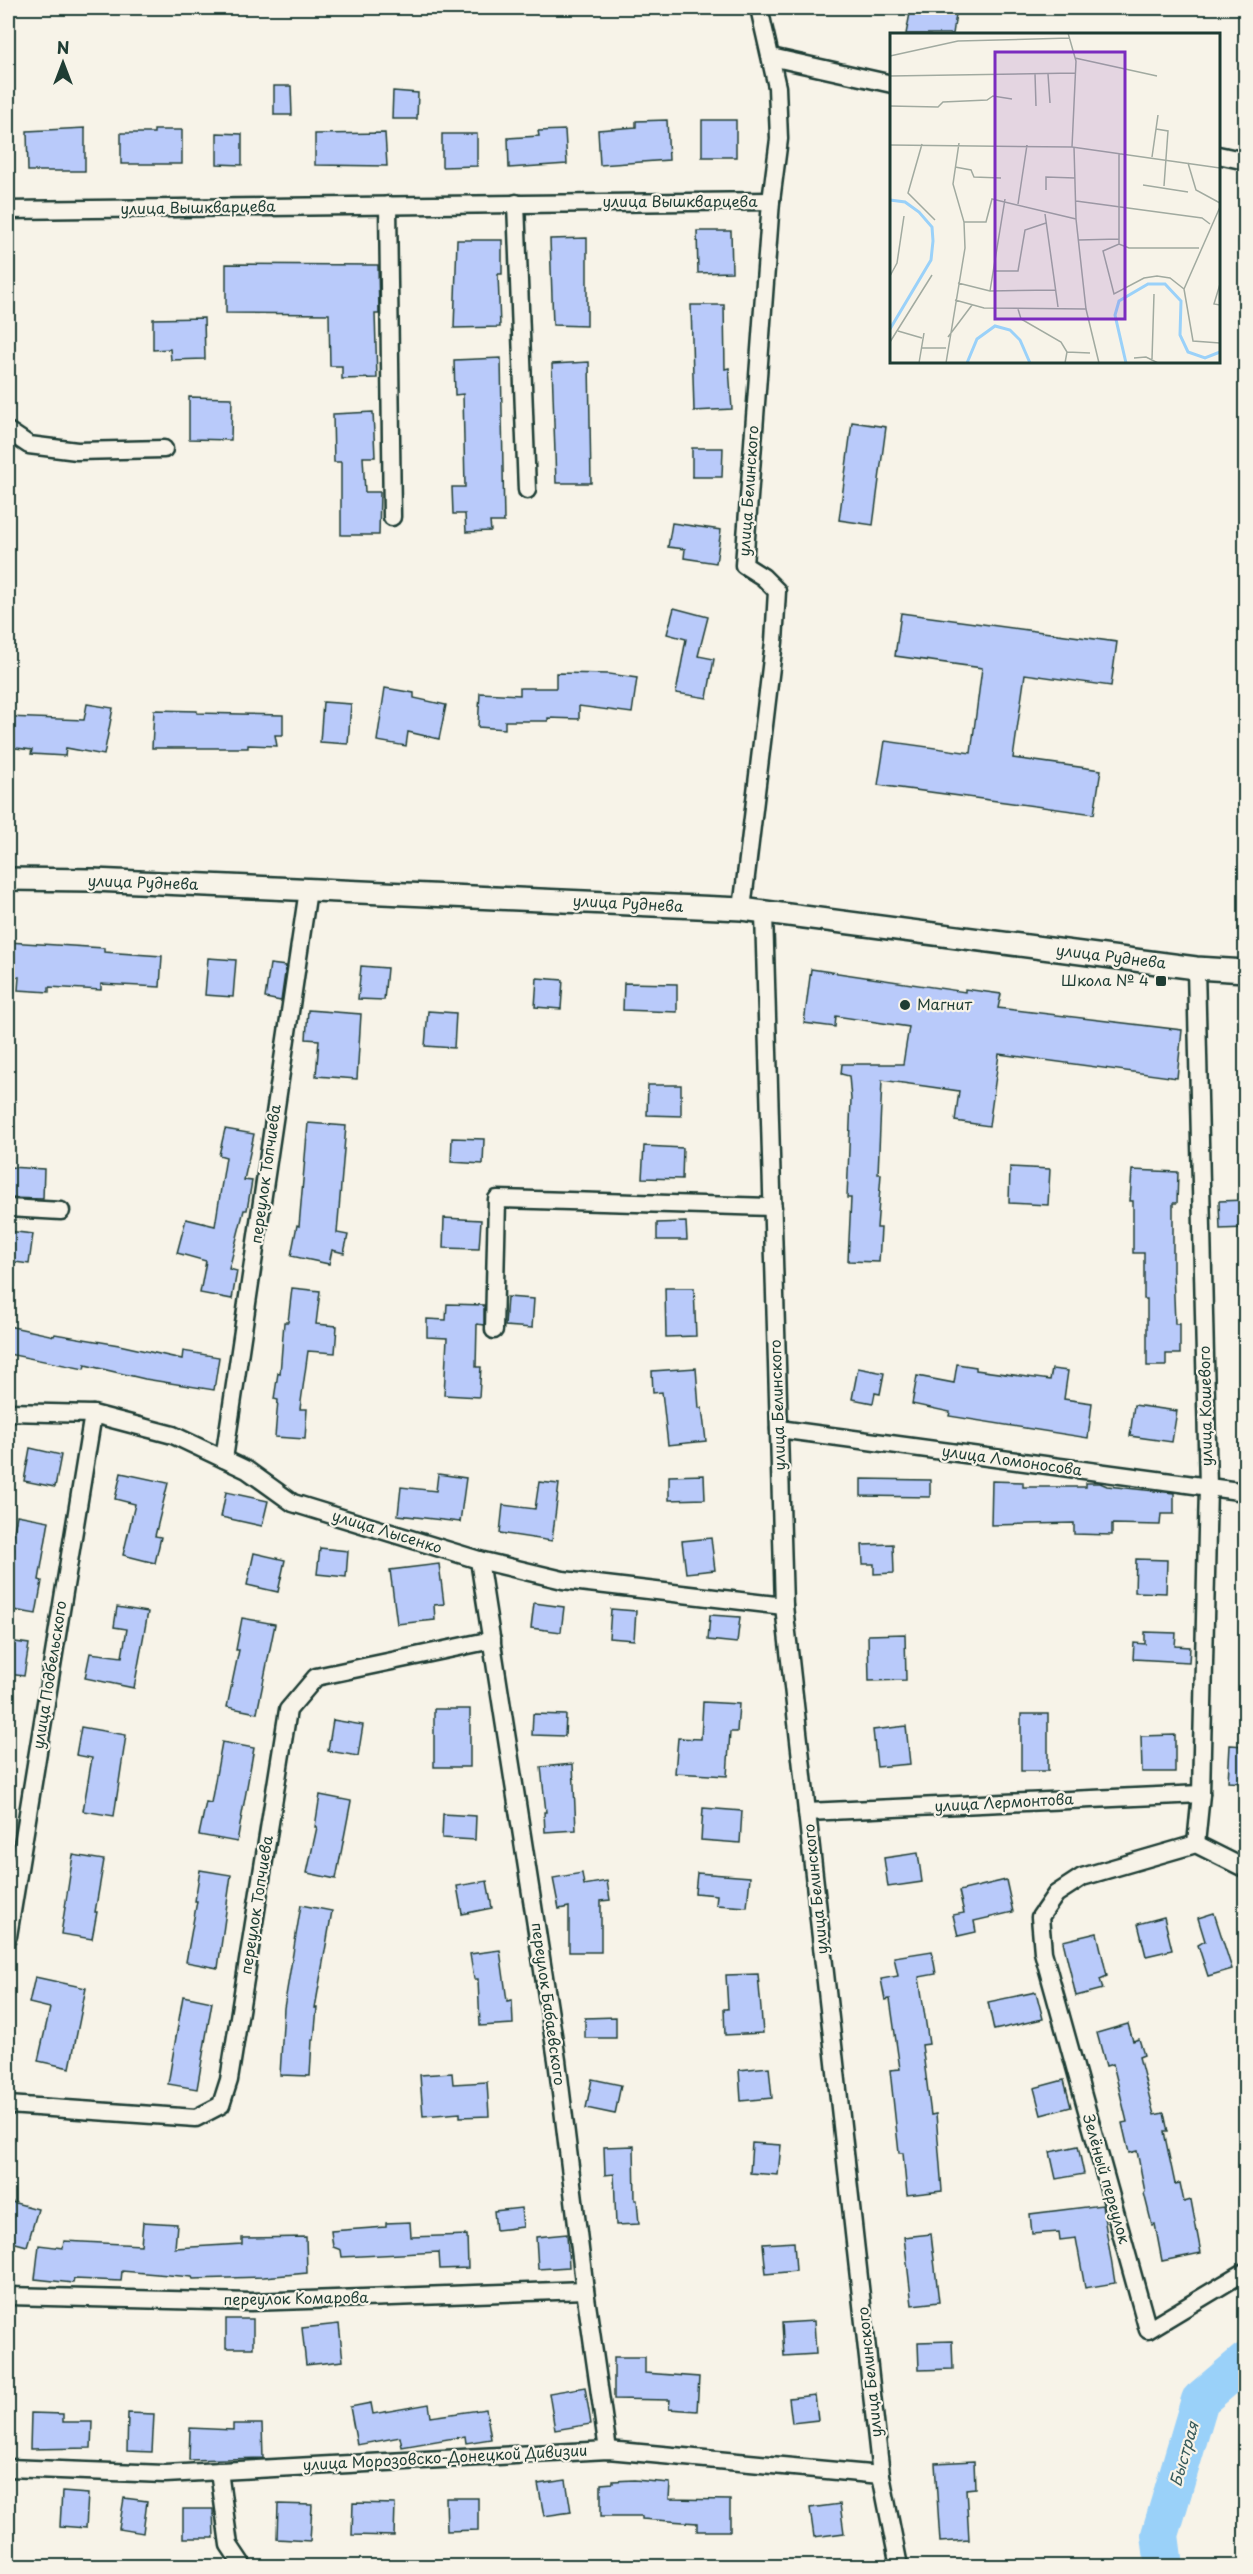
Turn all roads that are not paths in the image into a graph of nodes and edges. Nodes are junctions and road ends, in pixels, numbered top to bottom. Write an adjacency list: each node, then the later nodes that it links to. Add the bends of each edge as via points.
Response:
1 (759, 8): 2 (street, улица Белинского)
2 (771, 57): 3 (street); 6 (street, улица Белинского, via 777,87 779,139)
3 (890, 84)
4 (1220, 155): 5 (street)
5 (1245, 161)
6 (771, 201): 7 (street, улица Вышкварцева); 16 (street, улица Белинского, via 744,565 777,591)
7 (516, 203): 8 (street, улица Вышкварцева); 12 (street)
8 (388, 205): 9 (street, улица Вышкварцева); 13 (street)
9 (8, 210)
10 (8, 431): 11 (street, via 29,445 77,451)
11 (164, 449)
12 (527, 490)
13 (392, 517)
14 (8, 879): 15 (street, улица Руднева)
15 (308, 890): 16 (street, улица Руднева); 27 (street, переулок Топчиева)
16 (742, 909): 17 (street, улица Руднева)
17 (764, 913): 18 (street, улица Руднева); 20 (street, улица Белинского)
18 (1196, 968): 19 (street, улица Руднева); 28 (street, улица Кошевого)
19 (1245, 971)
20 (772, 1207): 23 (street, via 497,1198); 26 (street, улица Белинского)
21 (8, 1208): 22 (street)
22 (62, 1211)
23 (494, 1330)
24 (8, 1412): 25 (street, улица Лысенко)
25 (93, 1414): 27 (street, улица Лысенко, via 173,1434); 37 (street, улица Подбельского)
26 (779, 1429): 28 (street, улица Ломоносова); 31 (street, улица Белинского)
27 (224, 1459): 30 (street, улица Лысенко, via 293,1503)
28 (1208, 1487): 29 (street, улица Ломоносова); 33 (street, улица Кошевого)
29 (1245, 1492)
30 (479, 1560): 31 (street, улица Лысенко, via 563,1580); 32 (street, переулок Бабаевского)
31 (784, 1606): 34 (street, улица Белинского)
32 (492, 1640): 38 (street, переулок Топчиева, via 316,1677 288,1710 229,2080 221,2105 196,2118); 40 (street, переулок Бабаевского, via 557,2060)
33 (1201, 1794): 34 (street, улица Лермонтова); 35 (street, улица Кошевого)
34 (807, 1812): 45 (street, улица Белинского)
35 (1196, 1844): 36 (street); 39 (street, Зелёный переулок, via 1082,1877 1056,1894 1040,1917 1043,1952 1148,2330)
36 (1245, 1869)
37 (8, 1936)
38 (8, 2105)
39 (1245, 2271)
40 (585, 2290): 41 (street, переулок Комарова, via 251,2302); 42 (street, переулок Бабаевского)
41 (8, 2296)
42 (608, 2450): 44 (street, улица Морозовско-Донецкой Дивизии); 45 (street, улица Морозовско-Донецкой Дивизии)
43 (8, 2468): 44 (street, улица Морозовско-Донецкой Дивизии, via 165,2474)
44 (219, 2471): 46 (street, via 229,2545)
45 (881, 2475): 47 (street, улица Белинского)
46 (243, 2566)
47 (899, 2566)

